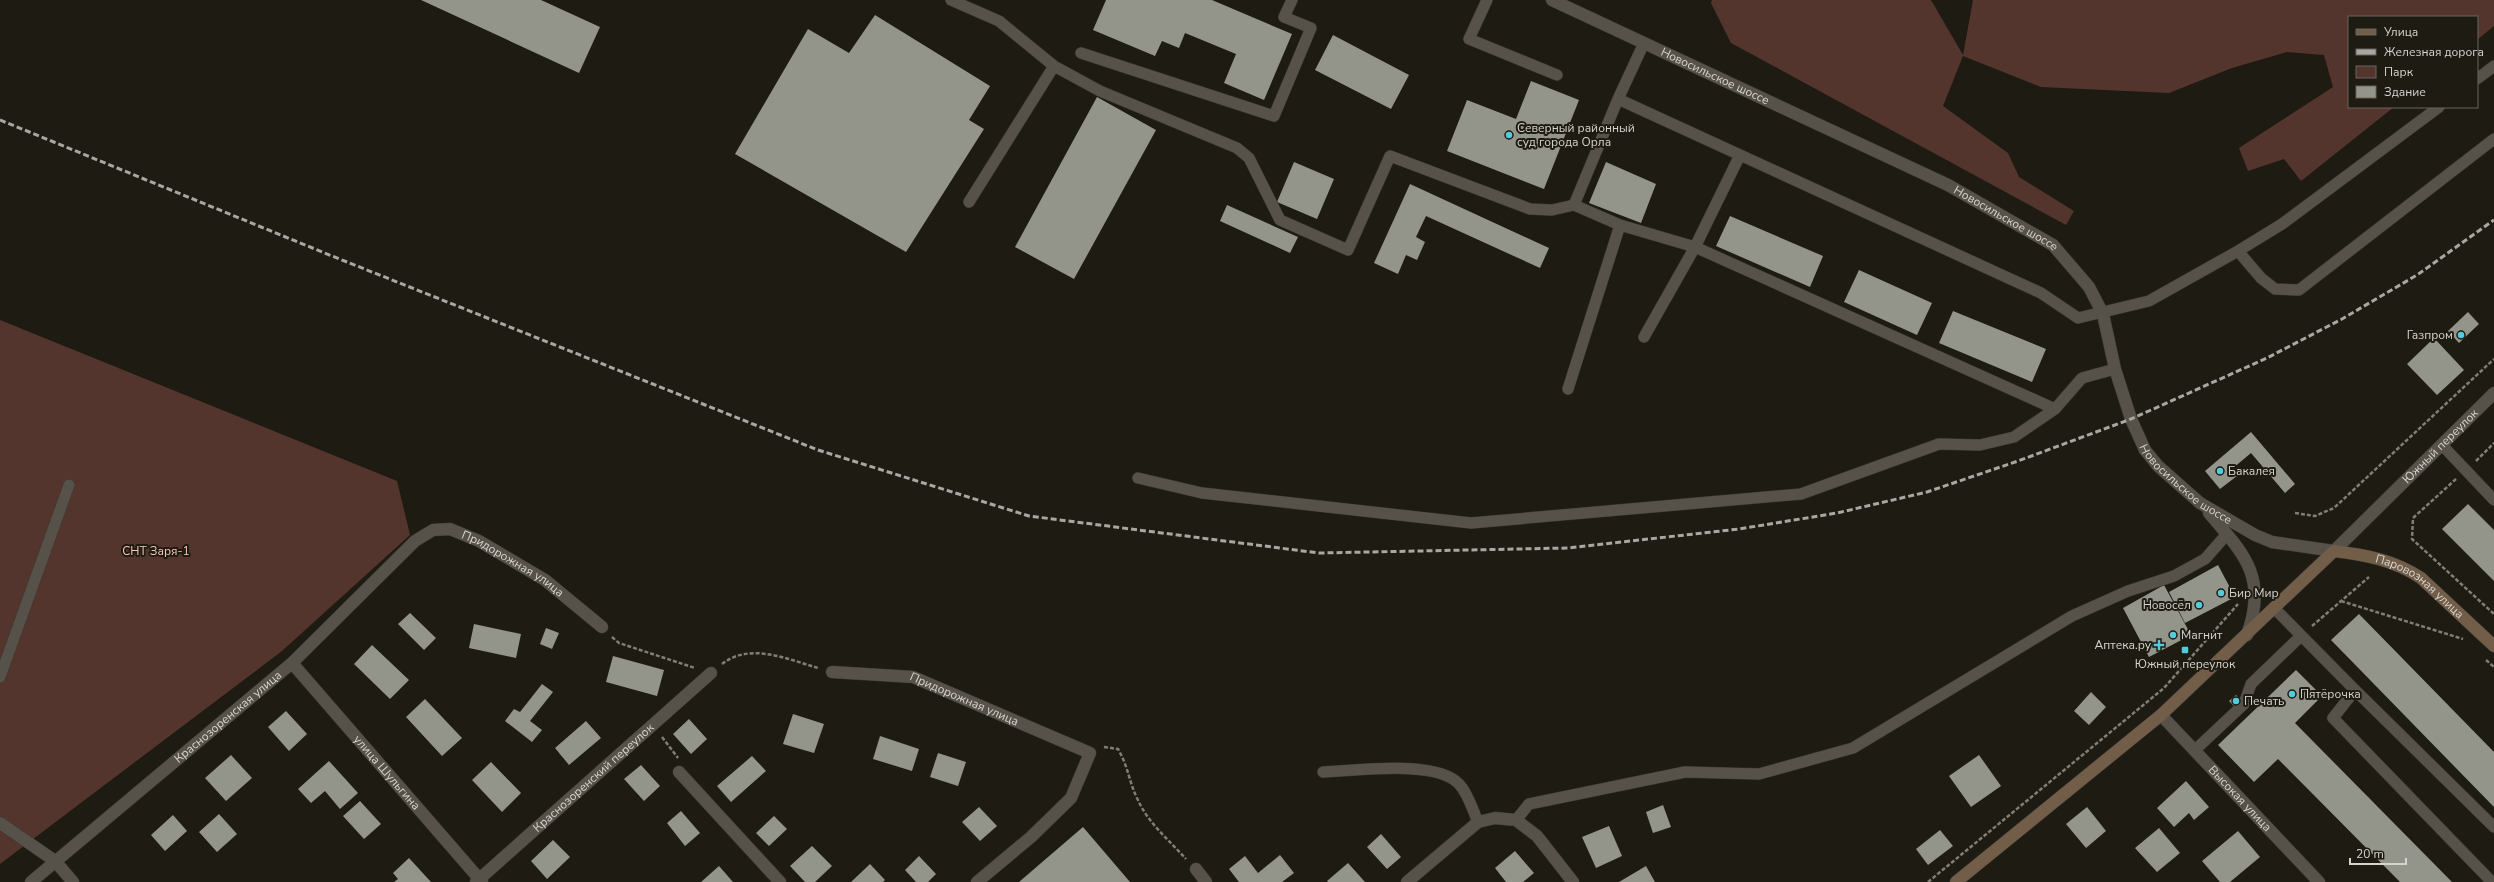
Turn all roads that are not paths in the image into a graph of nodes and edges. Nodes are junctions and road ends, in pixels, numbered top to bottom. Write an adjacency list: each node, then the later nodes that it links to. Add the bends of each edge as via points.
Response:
1 (951, 0): 7 (lane, via 999,21)
2 (1292, 0): 6 (lane, via 1284,17 1311,28 1274,116)
3 (1487, 0): 9 (lane, via 1469,39)
4 (1552, 0): 5 (street, Новосильское шоссе)
5 (1644, 43): 11 (lane); 20 (street, Новосильское шоссе, via 1948,185 2053,245 2089,287)
6 (1081, 52)
7 (1054, 66): 15 (lane); 16 (lane, via 1100,92 1237,148 1249,158 1280,220 1348,250 1390,156 1530,209 1552,210)
8 (2494, 66): 10 (lane)
9 (1557, 75)
10 (2478, 77)
11 (1618, 99): 14 (lane); 16 (lane)
12 (2438, 108): 19 (lane, via 2282,224)
13 (2494, 139): 19 (lane, via 2298,290 2275,289 2261,278)
14 (1740, 155): 18 (lane); 20 (lane, via 2041,293 2078,318)
15 (969, 202)
16 (1574, 205): 17 (lane)
17 (1620, 225): 18 (lane); 23 (lane)
18 (1695, 247): 21 (lane); 25 (lane)
19 (2238, 252): 20 (lane, via 2149,300)
20 (2103, 314): 22 (street, Новосильское шоссе)
21 (1644, 337)
22 (2115, 369): 25 (lane, via 2082,378); 30 (street, Новосильское шоссе, via 2131,419 2145,450 2158,466)
23 (1568, 389)
24 (2494, 393): 26 (street, Южный переулок)
25 (2055, 409): 27 (lane, via 2014,437 1980,445 1939,444 1801,494 1471,522 1202,493)
26 (2442, 445): 29 (lane); 33 (street, Южный переулок)
27 (1138, 478)
28 (69, 485): 42 (lane)
29 (2494, 500)
30 (2200, 503): 31 (street); 33 (street, Новосильское шоссе, via 2272,542)
31 (2227, 534): 36 (street, via 2250,566 2255,586 2255,608); 48 (lane, via 2205,559 2174,576 2128,591 2072,616 1853,748 1759,774 1686,772 1529,804)
32 (415, 541): 35 (street, Придорожная улица, via 433,530 450,529 479,541 545,580); 39 (street, Краснозоренская улица)
33 (2334, 551): 34 (main road, Южный переулок); 38 (main road, Паровозная улица, via 2362,554 2407,569 2421,578)
34 (2275, 609): 36 (main road, Южный переулок); 37 (lane)
35 (602, 626)
36 (2247, 635): 44 (main road, Южный переулок)
37 (2301, 636): 43 (lane); 45 (lane, via 2251,684 2244,704)
38 (2494, 646)
39 (292, 663): 52 (street, Краснозоренская улица); 54 (street, улица Шульгина)
40 (832, 672): 58 (street, Придорожная улица, via 913,677 1090,753 1071,798 1031,837)
41 (711, 673): 54 (street, Краснозоренский переулок)
42 (0, 677)
43 (2354, 689): 51 (lane); 64 (lane, via 2333,718)
44 (2161, 715): 45 (street, Высокая улица); 62 (main road, Южный переулок)
45 (2196, 750): 63 (street, Высокая улица)
46 (679, 772): 57 (street)
47 (1323, 772): 49 (lane, via 1423,768 1449,774 1460,785)
48 (1516, 820): 49 (street, via 1495,818); 61 (street, via 1537,836)
49 (1478, 822): 60 (street)
50 (0, 823): 52 (street)
51 (2494, 827)
52 (55, 861): 55 (street, Краснозоренская улица); 56 (street)
53 (1196, 869): 59 (street)
54 (479, 881)
55 (31, 882)
56 (73, 882)
57 (780, 882)
58 (978, 882)
59 (1206, 882)
60 (1407, 882)
61 (1573, 882)
62 (1956, 882)
63 (2319, 882)
64 (2492, 882)

